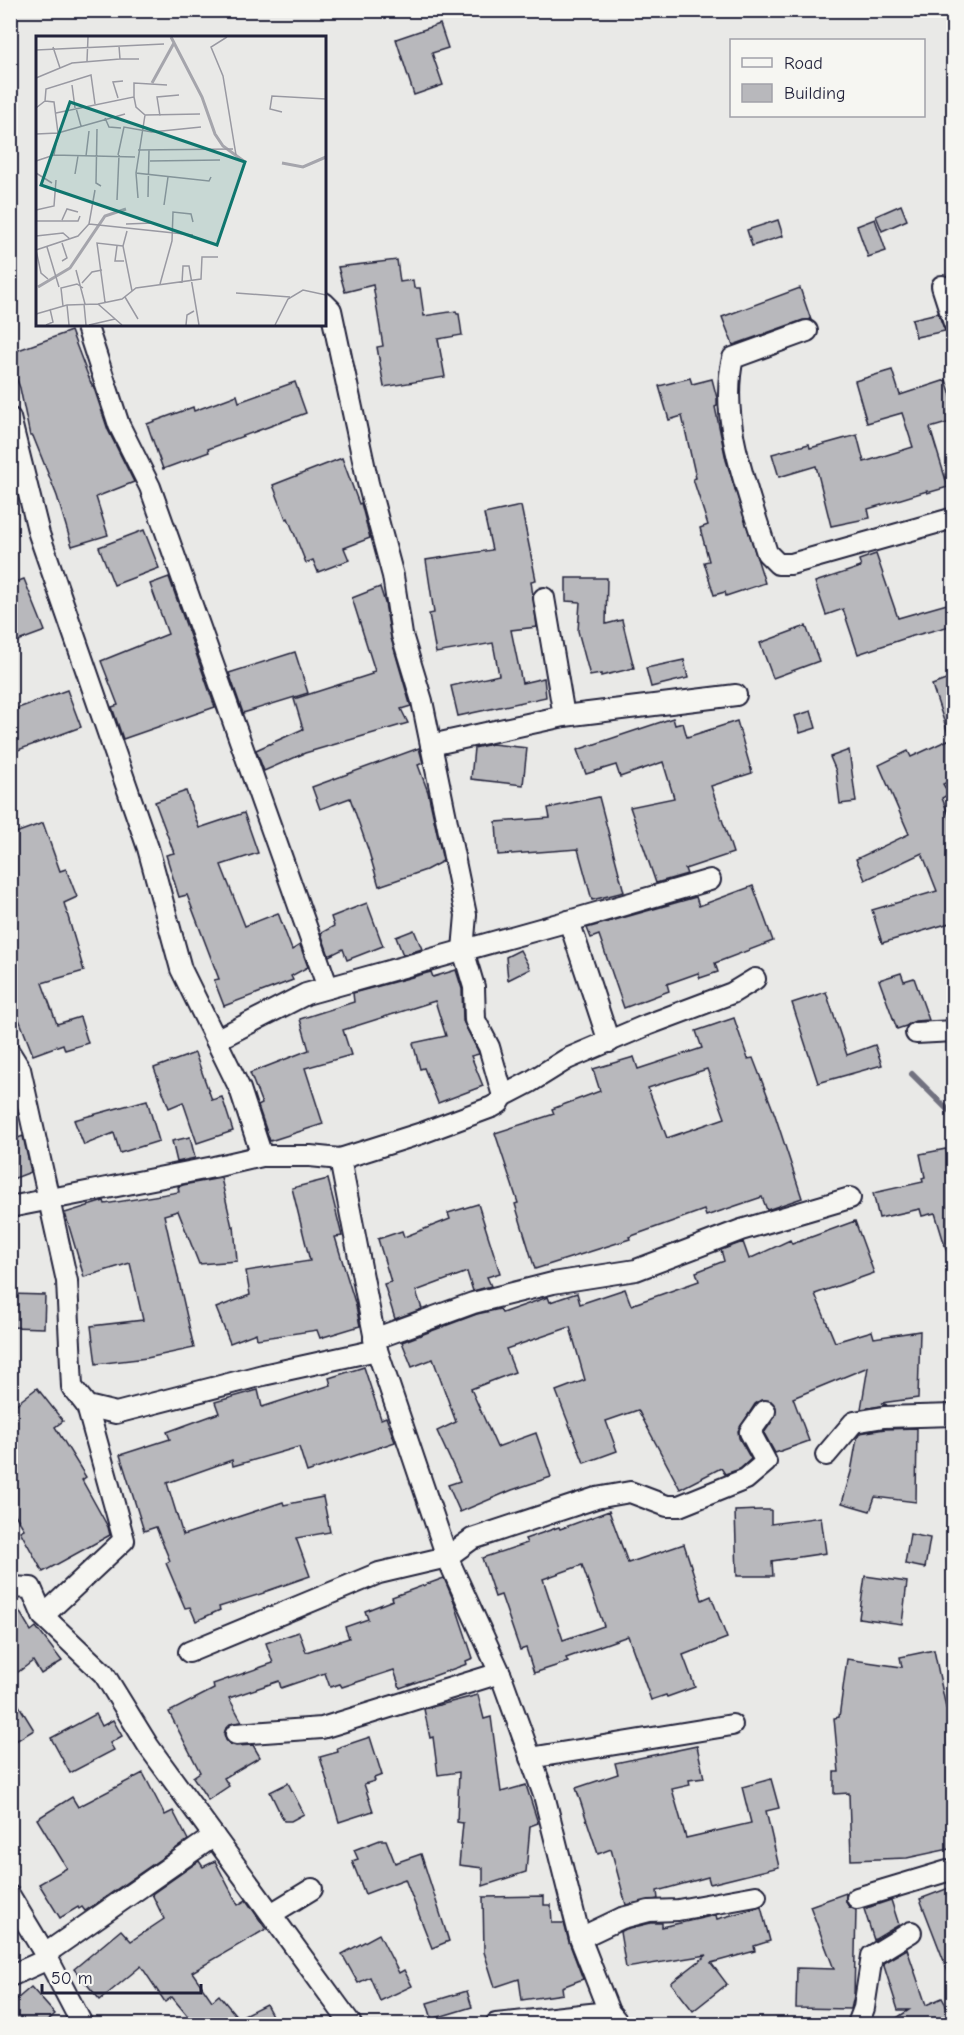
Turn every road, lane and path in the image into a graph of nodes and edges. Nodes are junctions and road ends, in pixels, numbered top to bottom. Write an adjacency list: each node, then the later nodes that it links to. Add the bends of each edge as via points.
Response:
1 (942, 286): 3 (street)
2 (326, 305): 11 (street, via 331,310 368,483 393,576 402,635)
3 (954, 322)
4 (87, 326): 16 (street, via 119,425 150,487)
5 (807, 331): 7 (street, via 733,358 728,378 735,452 767,553 778,564 790,564)
6 (10, 418): 19 (street, via 39,534 148,849 182,969)
7 (954, 518)
8 (544, 598): 10 (street)
9 (736, 695): 10 (street)
10 (564, 716): 11 (street)
11 (431, 745): 14 (street, via 466,915)
12 (710, 880): 13 (street)
13 (569, 921): 14 (street); 20 (street)
14 (463, 950): 16 (street); 22 (street, via 474,987 475,1020 489,1047)
15 (755, 979): 20 (street, via 732,993)
16 (328, 988): 19 (street, via 306,994)
17 (954, 1031): 18 (street)
18 (916, 1033)
19 (216, 1040): 23 (street, via 240,1089)
20 (609, 1041): 22 (street, via 567,1059)
21 (10, 1053): 26 (street, via 20,1069)
22 (503, 1096): 24 (street, via 492,1107)
23 (262, 1156): 24 (street); 26 (street)
24 (340, 1159): 28 (street)
25 (850, 1198): 28 (street, via 741,1230 636,1270 553,1283 473,1303)
26 (50, 1199): 27 (street); 29 (street, via 67,1281 72,1387)
27 (10, 1207)
28 (376, 1345): 29 (street, via 116,1413); 33 (street)
29 (87, 1406): 35 (street, via 124,1540)
30 (765, 1411): 33 (street, via 750,1432 766,1462 746,1479 679,1506 667,1506 630,1492 596,1498 472,1539)
31 (954, 1415): 32 (street, via 854,1422)
32 (826, 1455)
33 (447, 1557): 36 (street, via 379,1573); 37 (street)
34 (10, 1587): 35 (street, via 31,1588)
35 (43, 1616): 41 (street, via 104,1674 149,1747)
36 (189, 1652)
37 (500, 1673): 39 (street, via 322,1728); 40 (street)
38 (732, 1725): 40 (street)
39 (236, 1734)
40 (530, 1758): 49 (street, via 544,1796)
41 (214, 1836): 47 (street); 50 (street)
42 (954, 1869): 46 (street)
43 (312, 1889): 47 (street)
44 (10, 1896): 50 (street)
45 (756, 1896): 49 (street, via 650,1911 622,1918)
46 (856, 1898)
47 (272, 1915): 54 (street)
48 (911, 1932): 56 (street, via 872,1956)
49 (580, 1938): 52 (street)
50 (47, 1956): 51 (street); 53 (street)
51 (10, 1977)
52 (614, 2018): 55 (street)
53 (82, 2025)
54 (351, 2025)
55 (496, 2025)
56 (858, 2025)

